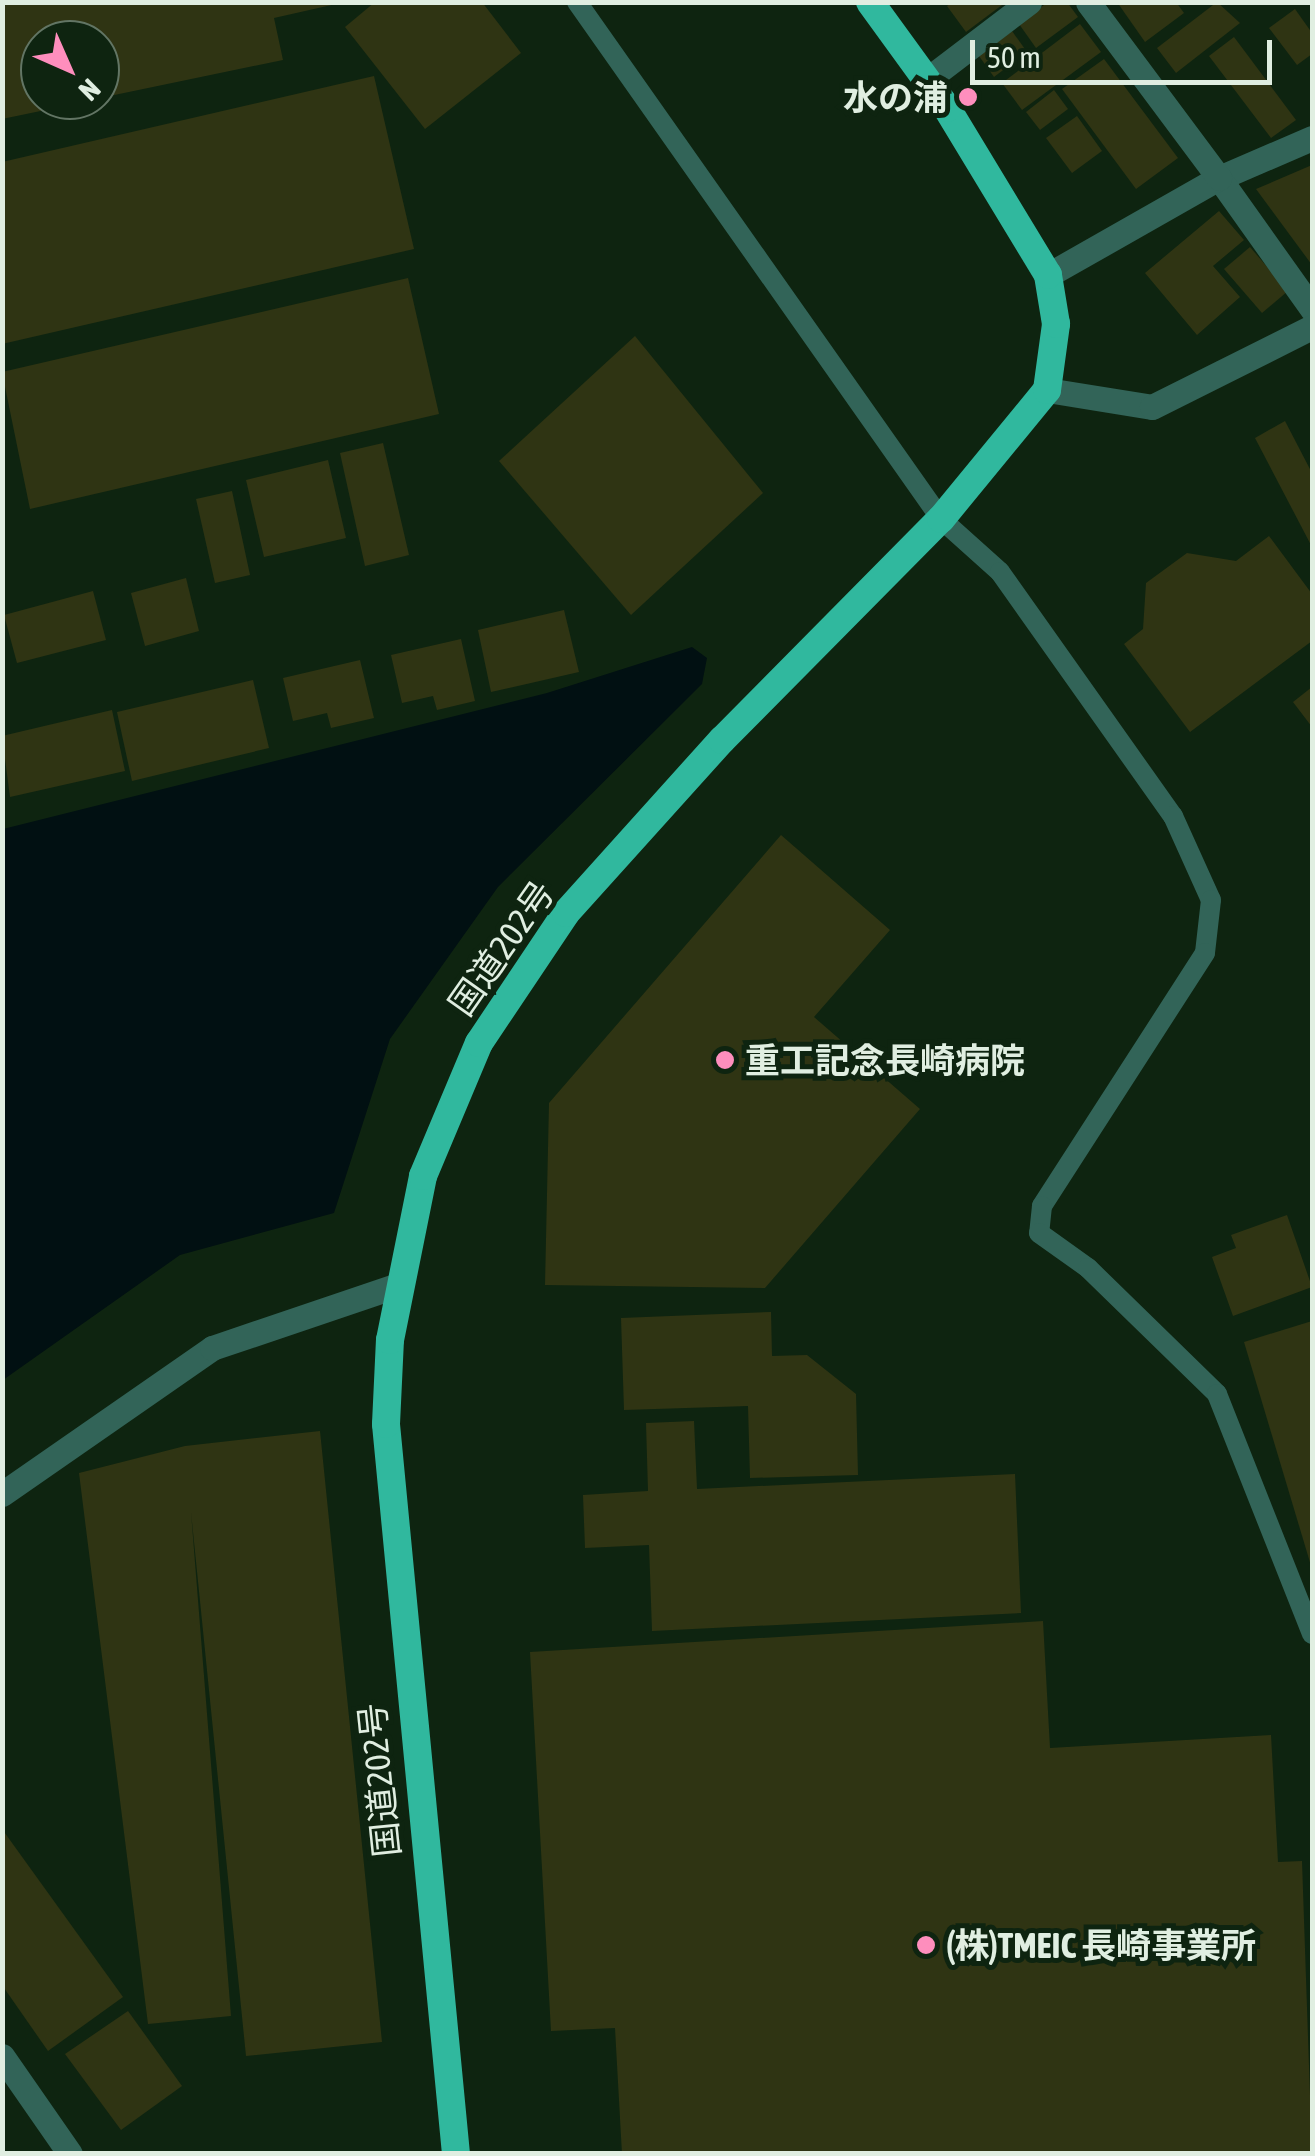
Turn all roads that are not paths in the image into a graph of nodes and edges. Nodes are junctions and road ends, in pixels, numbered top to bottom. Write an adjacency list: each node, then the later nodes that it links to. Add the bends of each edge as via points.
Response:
1 (577, 2): 12 (lane)
2 (870, 2): 5 (highway)
3 (1029, 2): 5 (street)
4 (1088, 2): 7 (street)
5 (928, 80): 8 (highway)
6 (1312, 138): 7 (street)
7 (1219, 178): 8 (street); 9 (street)
8 (1048, 275): 11 (highway, via 1056,324)
9 (1312, 309)
10 (1312, 326): 11 (street, via 1152,407)
11 (1047, 390): 12 (highway, 国道202号)
12 (941, 519): 13 (highway, 国道202号, via 722,740 535,955 452,1100 423,1176); 15 (lane, via 1000,572 1162,800 1211,900 1205,953 1042,1206 1040,1233 1088,1268 1218,1394)
13 (401, 1284): 14 (street, via 212,1348); 18 (highway, 国道202号, via 386,1424 391,1538)
14 (2, 1494)
15 (1312, 1634)
16 (2, 2056): 17 (street)
17 (70, 2154)
18 (456, 2154)

